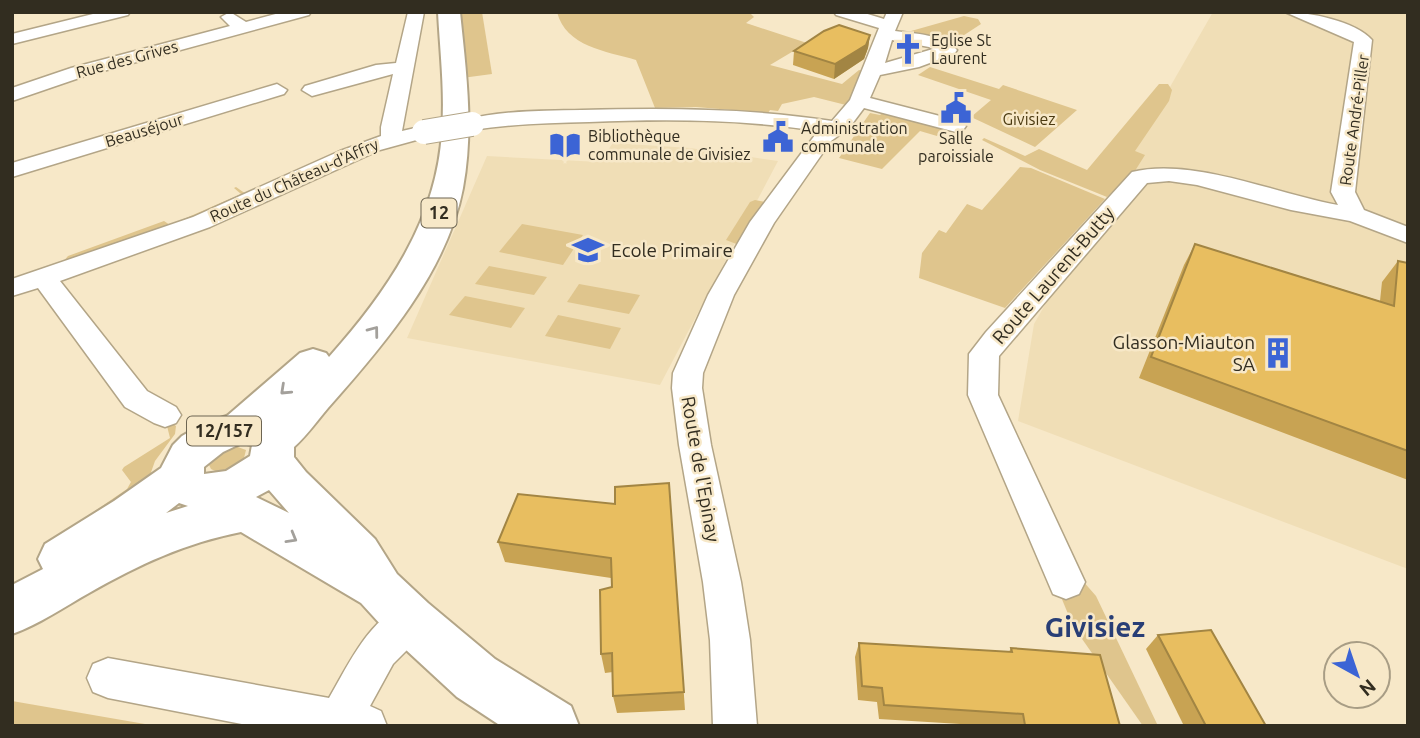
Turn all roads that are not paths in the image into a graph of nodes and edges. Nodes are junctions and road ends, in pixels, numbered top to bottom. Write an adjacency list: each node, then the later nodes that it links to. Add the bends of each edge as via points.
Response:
1 (122, 12): 11 (street)
2 (223, 12): 10 (street)
3 (303, 12): 10 (street, Rue des Grives)
4 (416, 12): 12 (street)
5 (436, 12): 27 (main road, 12, one-way to 27, via 435,148 413,227 394,263 348,325 289,386)
6 (449, 12): 27 (main road, 12, one-way to 6, via 368,339 428,242 446,193 455,147)
7 (842, 12): 9 (street)
8 (1293, 12): 22 (street, Route André-Piller, via 1363,40 1343,192)
9 (889, 24): 13 (street); 13 (street, via 948,50)
10 (243, 28): 16 (street, Rue des Grives)
11 (12, 39)
12 (404, 68): 15 (street, via 383,69); 20 (street)
13 (873, 71): 17 (street, Route de l'Epinay)
14 (276, 90): 21 (street, Beauséjour)
15 (312, 90)
16 (12, 94)
17 (859, 101): 18 (street); 19 (street, Route de l'Epinay)
18 (956, 125)
19 (836, 128): 20 (street, Route du Château-d'Affry, bridge, via 779,118 695,112 530,118); 35 (street, Route de l'Epinay, via 824,137 759,228 721,295 688,373 695,445 730,640)
20 (392, 137): 24 (street, Route du Château-d'Affry, via 226,212)
21 (12, 170)
22 (1355, 215): 23 (street, Route André-Piller); 29 (street, Route Laurent-Butty, via 1317,210 1181,175 1140,177 996,339 984,355 982,396)
23 (1408, 236)
24 (44, 278): 25 (street, Route du Château-d'Affry); 26 (street, via 136,399)
25 (12, 288)
26 (165, 415)
27 (262, 442): 28 (main road, 12/157, via 261,473 243,485); 28 (main road, 12/157, via 224,431 189,455 183,466); 31 (main road, via 290,485 358,554)
28 (210, 494): 30 (main road, 12/157, via 111,528); 30 (main road, via 192,522); 31 (main road, one-way to 31, via 285,533)
29 (1066, 582)
30 (21, 599)
31 (395, 605): 33 (street); 34 (main road, via 477,678)
32 (108, 678): 33 (street)
33 (353, 723)
34 (551, 726)
35 (735, 726)

